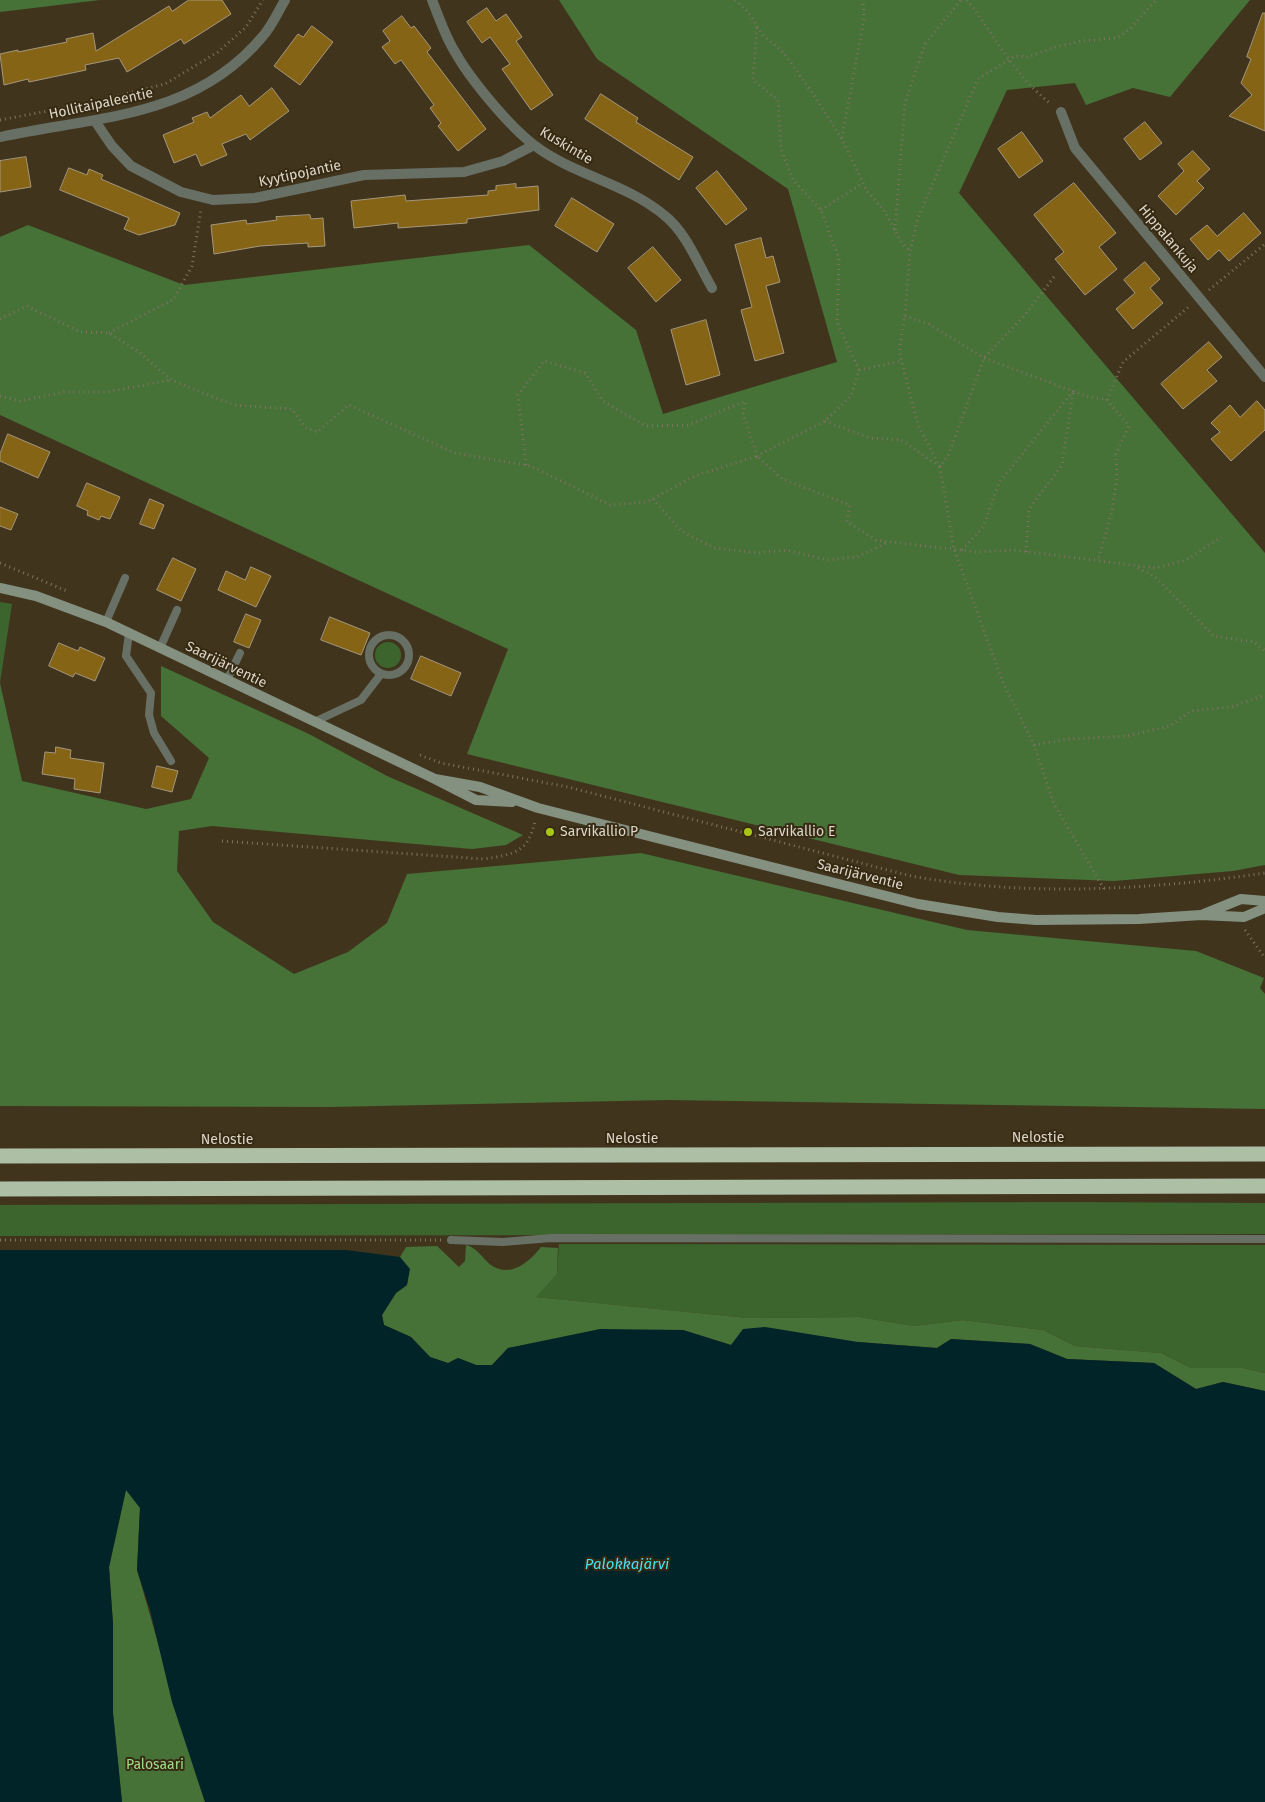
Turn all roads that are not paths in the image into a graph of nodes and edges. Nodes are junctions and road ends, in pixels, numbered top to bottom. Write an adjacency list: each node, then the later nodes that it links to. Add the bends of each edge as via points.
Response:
1 (285, 0): 4 (street, Hollitaipaleentie, via 264,36 203,87 152,108)
2 (432, 0): 6 (street, Kuskintie, via 454,52 470,76)
3 (1061, 112): 8 (street, Hippalankuja, via 1075,148)
4 (95, 121): 5 (street, Hollitaipaleentie); 6 (street, Kyytipojantie, via 131,166 181,192 213,200 255,198 364,175 464,172 503,161)
5 (0, 137)
6 (534, 144): 7 (street, Kuskintie, via 665,215 685,241)
7 (712, 288)
8 (1265, 377)
9 (124, 578): 12 (lane)
10 (0, 588): 12 (main road, Saarijärventie, via 36,596)
11 (178, 610): 14 (lane)
12 (106, 622): 13 (main road, Saarijärventie)
13 (129, 633): 14 (main road, Saarijärventie); 19 (lane, via 126,656 151,693 149,714 154,733)
14 (160, 648): 17 (main road, Saarijärventie)
15 (240, 653): 17 (lane)
16 (382, 674): 16 (lane, via 400,672 409,657 403,641 393,635 379,637 372,643 369,653 370,663); 18 (lane, via 361,700)
17 (227, 680): 18 (main road, Saarijärventie)
18 (314, 722): 22 (main road, Saarijärventie, via 436,779 480,787 538,808 918,904 1036,920)
19 (171, 761)
20 (1265, 901): 22 (main road, Saarijärventie, via 1241,899)
21 (1265, 908): 22 (main road, Saarijärventie, via 1244,917)
22 (1201, 915)
23 (1265, 1154): 24 (highway, Nelostie)
24 (0, 1156)
25 (1265, 1186): 26 (highway)
26 (0, 1189)
27 (1265, 1239): 28 (lane)
28 (451, 1240)

